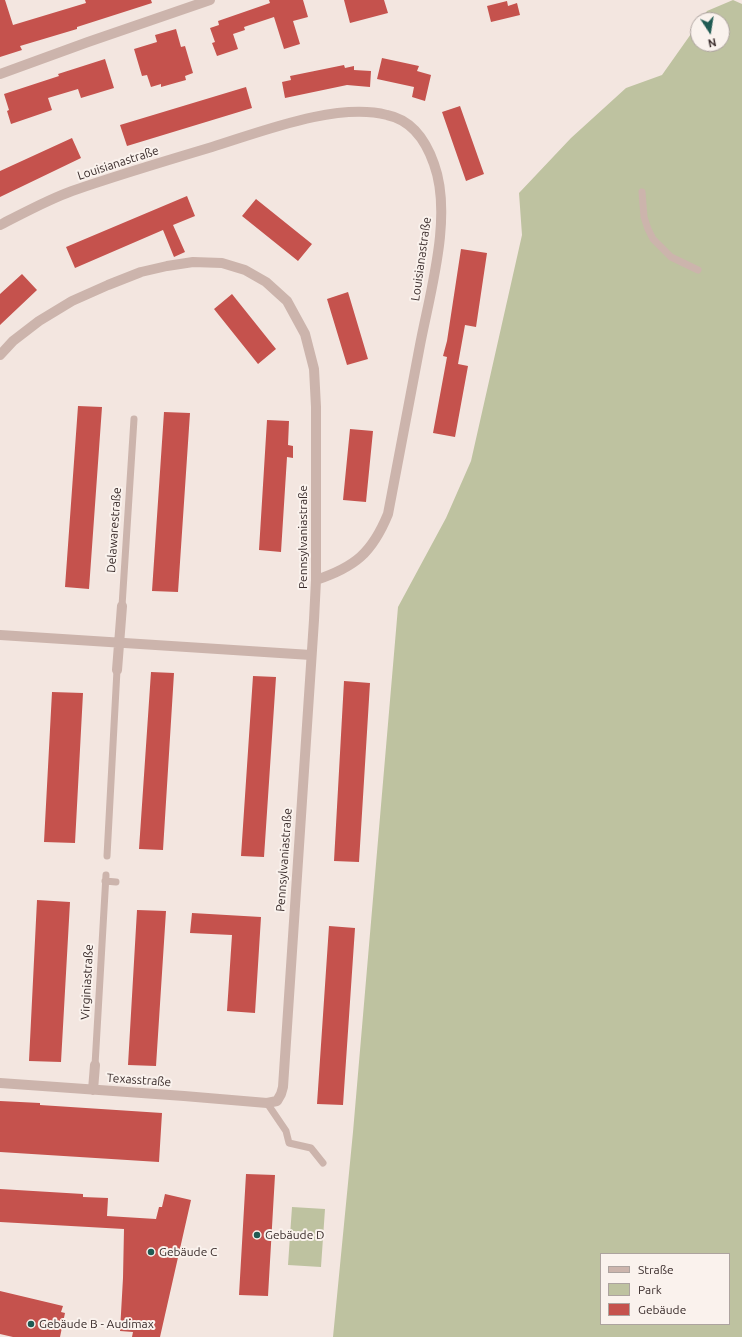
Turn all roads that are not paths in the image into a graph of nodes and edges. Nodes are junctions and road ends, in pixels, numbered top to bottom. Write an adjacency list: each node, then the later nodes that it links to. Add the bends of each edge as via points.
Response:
1 (210, 0): 2 (street)
2 (0, 74)
3 (642, 192): 5 (lane, via 644,217 653,239 671,257)
4 (0, 225): 8 (street, Louisianastraße, via 71,192 292,122 334,114 365,112 388,115 404,121 416,131 428,147 435,165 440,187 441,212 437,258 388,514 374,543 363,555 350,566)
5 (698, 270)
6 (0, 355): 8 (street, Pennsylvaniastraße, via 13,341 39,321 72,302 141,272 193,262 222,263 245,270 266,282 287,301 305,334 314,369)
7 (134, 419): 9 (lane, Delawarestraße)
8 (316, 580): 12 (street, Pennsylvaniastraße)
9 (122, 606): 11 (street, Delawarestraße)
10 (0, 635): 11 (street)
11 (119, 642): 12 (street); 13 (street)
12 (311, 655): 19 (street, Pennsylvaniastraße, via 283,1080 281,1094)
13 (117, 670): 14 (lane)
14 (107, 856)
15 (116, 882): 16 (lane, Virginiastraße, via 105,878)
16 (95, 1065): 18 (street, Virginiastraße)
17 (0, 1083): 18 (street, Texasstraße)
18 (93, 1090): 19 (street, Texasstraße)
19 (272, 1102): 20 (lane, via 289,1143 311,1148)
20 (323, 1163)

